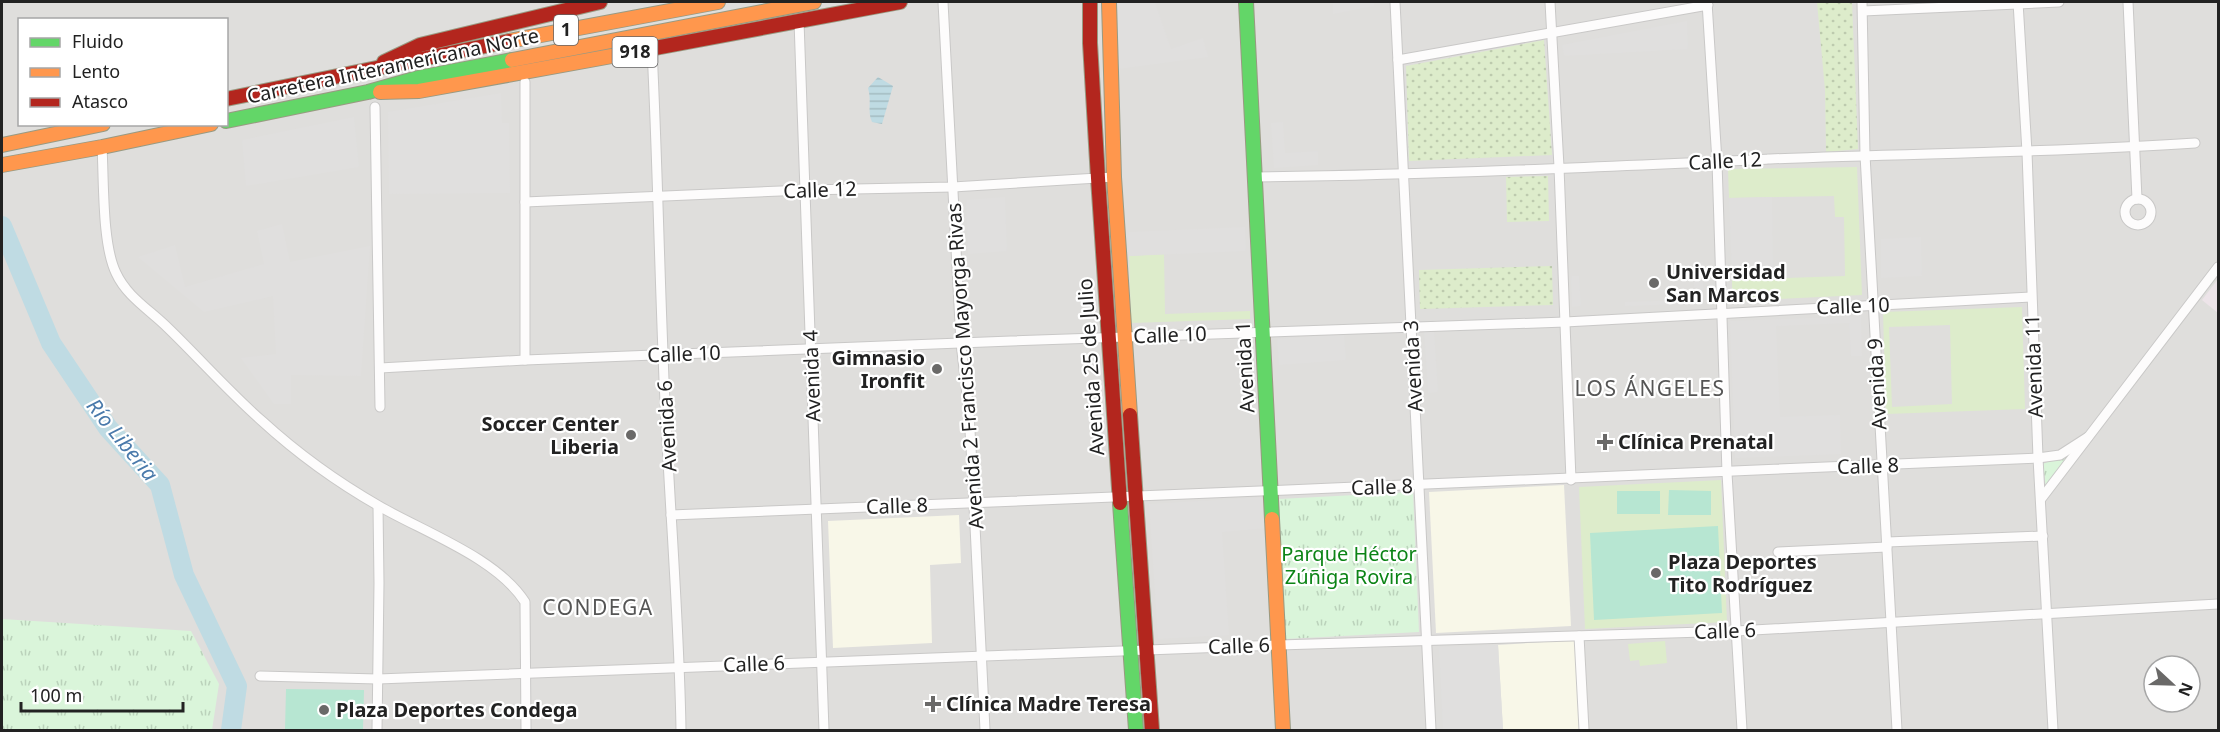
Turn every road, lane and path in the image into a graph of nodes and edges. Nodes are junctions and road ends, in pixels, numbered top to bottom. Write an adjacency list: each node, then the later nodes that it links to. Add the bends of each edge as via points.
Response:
1 (600, 2): 20 (main road, 1, via 420,45)
2 (718, 2): 20 (main road, Carretera Interamericana Norte / 1)
3 (814, 2): 22 (main road, Carretera Interamericana Norte / 1, via 418,78)
4 (900, 2): 16 (main road, 918)
5 (943, 2): 41 (street, Avenida 2 Francisco Mayorga Rivas)
6 (1090, 2): 40 (main road, Avenida 25 de Julio)
7 (1108, 2): 38 (main road, Avenida 25 de Julio)
8 (1246, 2): 39 (main road, Avenida 1)
9 (1395, 2): 19 (street, Avenida 3)
10 (1550, 2): 17 (street)
11 (2059, 2): 14 (street)
12 (2128, 2): 31 (street)
13 (1708, 3): 17 (street); 34 (street)
14 (2018, 3): 15 (street); 32 (street, Avenida 11)
15 (1862, 6): 33 (street, Avenida 9)
16 (799, 21): 18 (main road, 918); 42 (street, Avenida 4)
17 (1551, 32): 19 (street); 36 (street)
18 (652, 49): 22 (main road, 918, via 419,91); 43 (street, Avenida 6)
19 (1398, 60): 37 (street, Avenida 3)
20 (367, 69): 23 (main road, Carretera Interamericana Norte / 1)
21 (525, 82): 45 (street)
22 (369, 92): 25 (main road, Carretera Interamericana Norte / 1)
23 (228, 99)
24 (375, 107): 59 (street)
25 (228, 121)
26 (93, 126): 29 (main road)
27 (202, 126): 30 (main road)
28 (2195, 143): 31 (street, Calle 12)
29 (2, 145)
30 (102, 147): 35 (main road); 72 (street, via 108,253 116,274 134,298 262,422 314,464)
31 (2134, 147): 32 (street, Calle 12); 44 (street)
32 (2027, 152): 33 (street, Calle 12); 47 (street, Avenida 11)
33 (1865, 155): 34 (street, Calle 12); 48 (street, Avenida 9)
34 (1717, 162): 36 (street, Calle 12); 49 (street)
35 (2, 165)
36 (1559, 167): 37 (street, Calle 12); 50 (street)
37 (1403, 175): 39 (street, Calle 12); 51 (street, Avenida 3)
38 (1114, 177): 40 (street, Calle 12); 53 (main road, Avenida 25 de Julio)
39 (1255, 177): 52 (main road, Avenida 1)
40 (1098, 178): 41 (street, Calle 12); 54 (main road, Avenida 25 de Julio)
41 (953, 187): 42 (street, Calle 12); 55 (street, Avenida 2 Francisco Mayorga Rivas)
42 (805, 190): 43 (street, Calle 12); 56 (street, Avenida 4)
43 (659, 197): 45 (street, Calle 12); 57 (street, Avenida 6)
44 (2137, 199)
45 (525, 202): 58 (street)
46 (2218, 267): 61 (street)
47 (2031, 297): 48 (street, Calle 10); 62 (street, Avenida 11)
48 (1873, 306): 49 (street, Calle 10); 63 (street, Avenida 9)
49 (1722, 312): 50 (street, Calle 10); 64 (street)
50 (1565, 322): 51 (street, Calle 10); 65 (street)
51 (1411, 326): 52 (street, Calle 10); 66 (street, Avenida 3)
52 (1263, 332): 53 (street, Calle 10); 67 (main road, Avenida 1)
53 (1125, 336): 54 (street, Calle 10); 69 (main road, Avenida 25 de Julio)
54 (1109, 337): 55 (street, Calle 10); 68 (main road, Avenida 25 de Julio)
55 (961, 343): 56 (street, Calle 10); 71 (street, Avenida 2 Francisco Mayorga Rivas)
56 (811, 350): 57 (street, Calle 10); 73 (street, Avenida 4)
57 (663, 354): 58 (street, Calle 10); 74 (street, Avenida 6)
58 (525, 360): 59 (street, Calle 10)
59 (380, 368): 60 (street)
60 (380, 407)
61 (2088, 437): 62 (street, Calle 8, via 2060,455); 70 (street)
62 (2038, 458): 63 (street, Calle 8); 70 (street, Avenida 11)
63 (1881, 466): 64 (street, Calle 8); 76 (street, Avenida 9)
64 (1727, 473): 65 (street, Calle 8); 81 (street)
65 (1571, 480): 66 (street, Calle 8)
66 (1419, 486): 67 (street, Calle 8); 83 (street, Avenida 3)
67 (1271, 492): 69 (street, Calle 8); 84 (main road, Avenida 1)
68 (1120, 495): 69 (street, Calle 8); 71 (street, Calle 8); 85 (main road, Avenida 25 de Julio)
69 (1136, 495): 86 (main road, Avenida 25 de Julio)
70 (2041, 499): 75 (street, Avenida 11)
71 (974, 502): 73 (street, Calle 8); 87 (street, Avenida 2 Francisco Mayorga Rivas)
72 (378, 506): 90 (street, via 469,554 516,589 525,602); 92 (street)
73 (816, 509): 74 (street, Calle 8); 88 (street, Avenida 4)
74 (671, 515): 89 (street, Avenida 6)
75 (2043, 536): 76 (street); 79 (street, Avenida 11)
76 (1887, 545): 77 (street); 80 (street, Avenida 9)
77 (1778, 552)
78 (2218, 604): 79 (street, Calle 6)
79 (2048, 614): 80 (street, Calle 6); 105 (street, Avenida 11)
80 (1891, 624): 81 (street, Calle 6); 104 (street, Avenida 9)
81 (1736, 631): 82 (street, Calle 6); 103 (street)
82 (1579, 636): 83 (street, Calle 6); 102 (street)
83 (1426, 641): 84 (street, Calle 6); 101 (street, Avenida 3)
84 (1279, 645): 86 (street, Calle 6); 100 (main road, Avenida 1)
85 (1130, 651): 86 (street, Calle 6); 87 (street, Calle 6); 98 (main road, Avenida 25 de Julio)
86 (1146, 651): 99 (main road, Avenida 25 de Julio)
87 (983, 656): 88 (street, Calle 6); 97 (street, Avenida 2 Francisco Mayorga Rivas)
88 (822, 662): 89 (street, Calle 6); 96 (street, Avenida 4)
89 (680, 667): 90 (street, Calle 6); 95 (street, Avenida 6)
90 (526, 673): 92 (street, Calle 6); 94 (street)
91 (260, 676): 92 (street, Calle 6)
92 (378, 679): 93 (street)
93 (377, 730)
94 (526, 730)
95 (681, 730)
96 (824, 730)
97 (985, 730)
98 (1136, 730)
99 (1152, 730)
100 (1283, 730)
101 (1431, 730)
102 (1584, 730)
103 (1742, 730)
104 (1897, 730)
105 (2053, 730)

